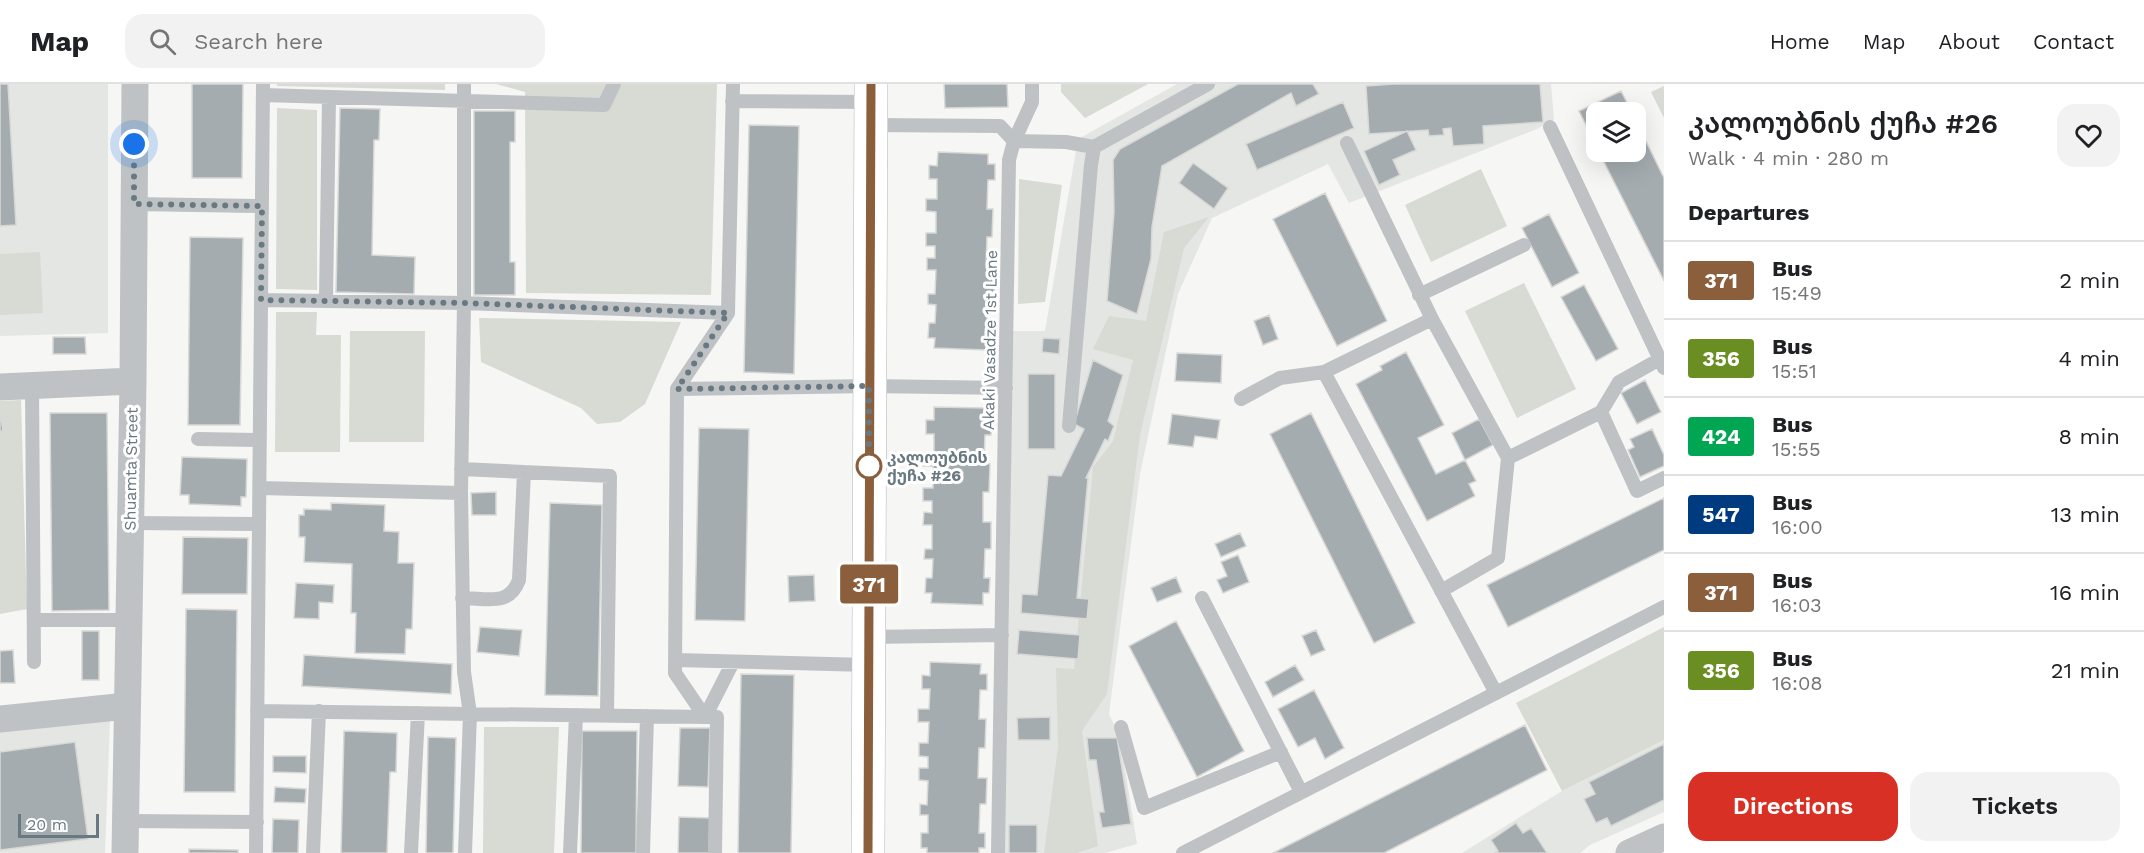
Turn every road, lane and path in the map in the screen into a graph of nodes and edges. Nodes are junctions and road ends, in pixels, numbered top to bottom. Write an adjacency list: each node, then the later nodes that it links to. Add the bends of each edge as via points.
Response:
1 (135, 84): 16 (street, Shuamta Street)
2 (464, 84): 9 (lane)
3 (614, 84): 9 (lane, via 604,105)
4 (733, 84): 10 (lane)
5 (1032, 84): 13 (lane, Akaki Vasadze 1st Lane, via 1032,102)
6 (1208, 84): 15 (lane)
7 (263, 89): 8 (lane); 17 (lane)
8 (329, 97): 9 (lane); 21 (lane)
9 (464, 101): 22 (lane)
10 (732, 101): 11 (lane); 23 (lane)
11 (871, 104): 13 (lane, via 1000,126); 29 (street)
12 (1550, 127): 25 (lane)
13 (1014, 141): 15 (lane); 31 (lane, Akaki Vasadze 1st Lane, via 1009,160)
14 (1347, 143): 19 (lane)
15 (1094, 147): 35 (lane)
16 (134, 204): 17 (lane); 27 (street, Shuamta Street)
17 (262, 206): 20 (lane)
18 (1524, 245): 19 (lane)
19 (1419, 295): 24 (lane)
20 (261, 300): 21 (lane); 37 (lane)
21 (327, 301): 22 (lane)
22 (464, 303): 23 (lane); 39 (lane)
23 (728, 313): 32 (lane)
24 (1432, 319): 26 (lane); 38 (lane)
25 (1662, 364): 34 (lane, via 1619,382)
26 (1324, 372): 33 (lane, via 1280,378); 46 (lane)
27 (133, 381): 28 (street); 44 (street, Shuamta Street)
28 (32, 385): 30 (street); 50 (lane)
29 (869, 386): 31 (lane); 32 (lane); 53 (street)
30 (0, 387)
31 (1006, 388): 52 (lane, Akaki Vasadze 1st Lane)
32 (677, 389): 54 (lane)
33 (1241, 399)
34 (1600, 412): 38 (lane); 41 (lane, via 1637,491)
35 (1069, 426)
36 (198, 439): 37 (lane)
37 (260, 440): 42 (lane)
38 (1508, 458): 46 (lane, via 1497,558)
39 (461, 469): 40 (lane); 43 (lane)
40 (524, 472): 47 (lane, via 519,580 514,591 505,598); 64 (lane, via 610,476)
41 (1664, 478)
42 (260, 489): 43 (lane); 45 (lane)
43 (460, 494): 47 (lane)
44 (130, 523): 45 (lane); 51 (street, Shuamta Street)
45 (259, 524): 59 (lane)
46 (1441, 591): 57 (lane)
47 (462, 598): 62 (lane, via 464,672)
48 (1202, 598): 69 (lane)
49 (1664, 607): 57 (lane)
50 (34, 620): 51 (lane); 55 (lane)
51 (128, 620): 58 (street, Shuamta Street)
52 (1002, 635): 53 (lane); 83 (lane, Akaki Vasadze 1st Lane)
53 (868, 651): 56 (lane); 82 (street)
54 (676, 660): 56 (lane); 66 (lane, via 675,673)
55 (34, 662)
56 (733, 662): 66 (lane)
57 (1496, 693): 70 (lane)
58 (127, 706): 67 (street); 71 (street, Shuamta Street)
59 (257, 711): 60 (lane); 72 (lane)
60 (319, 711): 61 (lane); 76 (lane)
61 (418, 713): 62 (lane); 77 (lane)
62 (470, 714): 63 (lane); 78 (lane)
63 (576, 715): 64 (lane); 79 (lane)
64 (607, 716): 65 (lane)
65 (647, 716): 66 (lane); 80 (lane)
66 (705, 717): 81 (lane, via 717,717)
67 (0, 719)
68 (1121, 727): 69 (lane, via 1144,808)
69 (1281, 752): 70 (lane)
70 (1301, 792): 84 (lane)
71 (126, 821): 72 (lane); 74 (street, Shuamta Street)
72 (256, 822): 75 (lane)
73 (1664, 837): 85 (street)
74 (125, 853)
75 (256, 853)
76 (313, 853)
77 (411, 853)
78 (465, 853)
79 (570, 853)
80 (643, 853)
81 (715, 853)
82 (868, 853)
83 (998, 853)
84 (1183, 853)
85 (1629, 853)

